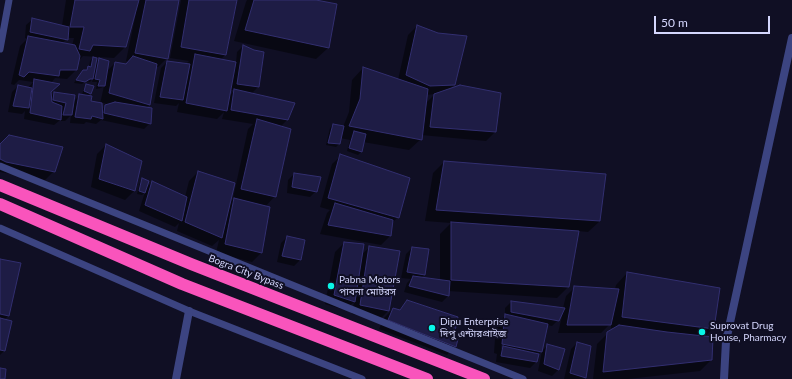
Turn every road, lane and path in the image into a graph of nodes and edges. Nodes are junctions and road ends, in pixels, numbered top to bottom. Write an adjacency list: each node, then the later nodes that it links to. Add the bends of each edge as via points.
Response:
1 (9, 0): 3 (lane)
2 (792, 38): 14 (street, via 726,342)
3 (0, 49)
4 (0, 166): 13 (lane)
5 (0, 185): 12 (highway, Bogra City Bypass, via 191,264)
6 (0, 204): 11 (highway, via 182,284)
7 (0, 228): 8 (lane)
8 (189, 311): 9 (street); 10 (lane)
9 (176, 379)
10 (362, 379)
11 (427, 379)
12 (484, 379)
13 (523, 379)
14 (724, 379)

